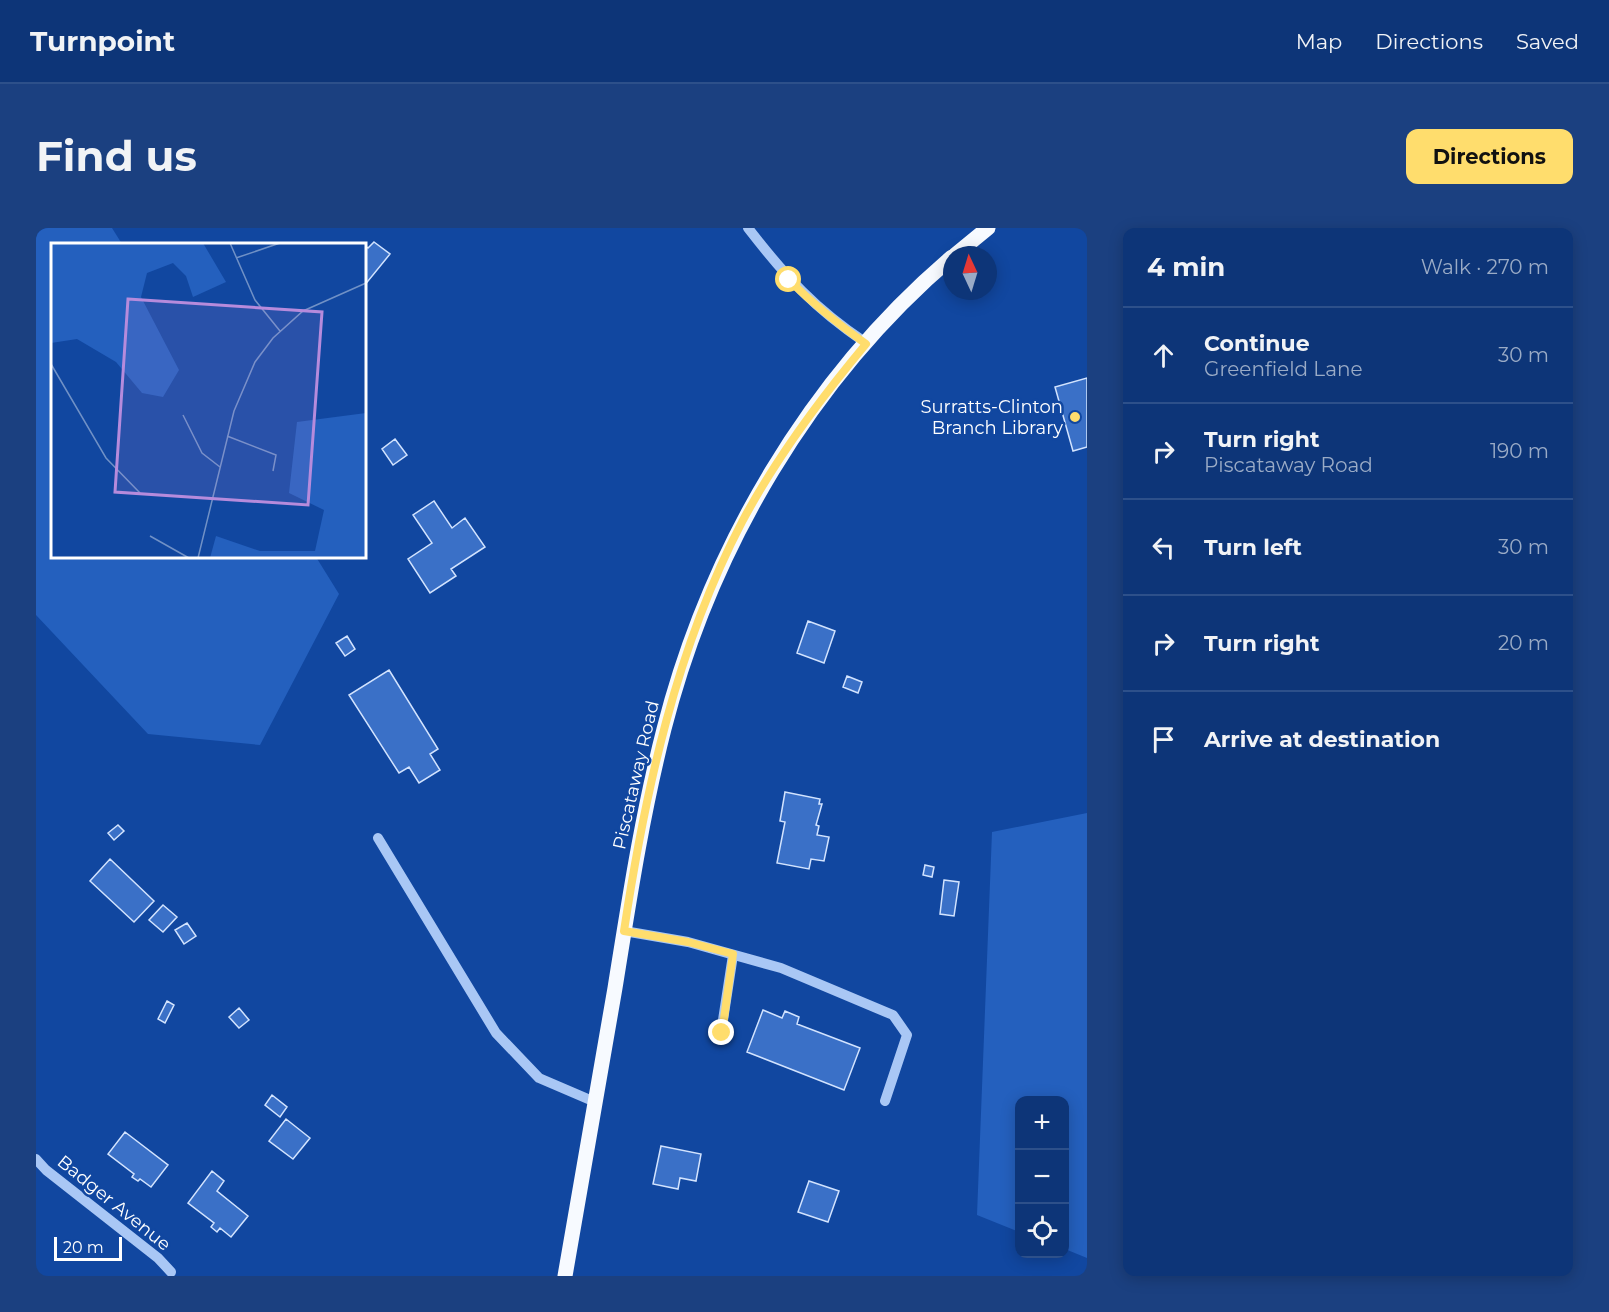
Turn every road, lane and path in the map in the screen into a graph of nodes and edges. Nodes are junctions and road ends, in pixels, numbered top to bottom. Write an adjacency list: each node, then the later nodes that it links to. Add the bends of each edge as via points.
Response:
1 (748, 228): 5 (street, via 813,304)
2 (988, 228): 3 (main road, Piscataway Road)
3 (966, 246)
4 (943, 265): 5 (main road, Piscataway Road)
5 (866, 344): 7 (main road, Piscataway Road, via 831,386 768,478 714,582 664,727)
6 (378, 838): 11 (street, via 496,1033 539,1078)
7 (624, 931): 8 (street); 11 (main road, Piscataway Road)
8 (733, 954): 9 (street); 10 (street, via 781,968 892,1015 907,1035)
9 (722, 1033)
10 (885, 1101)
11 (595, 1102): 14 (main road, Piscataway Road)
12 (36, 1159): 13 (street, Badger Avenue)
13 (171, 1272)
14 (565, 1276)

